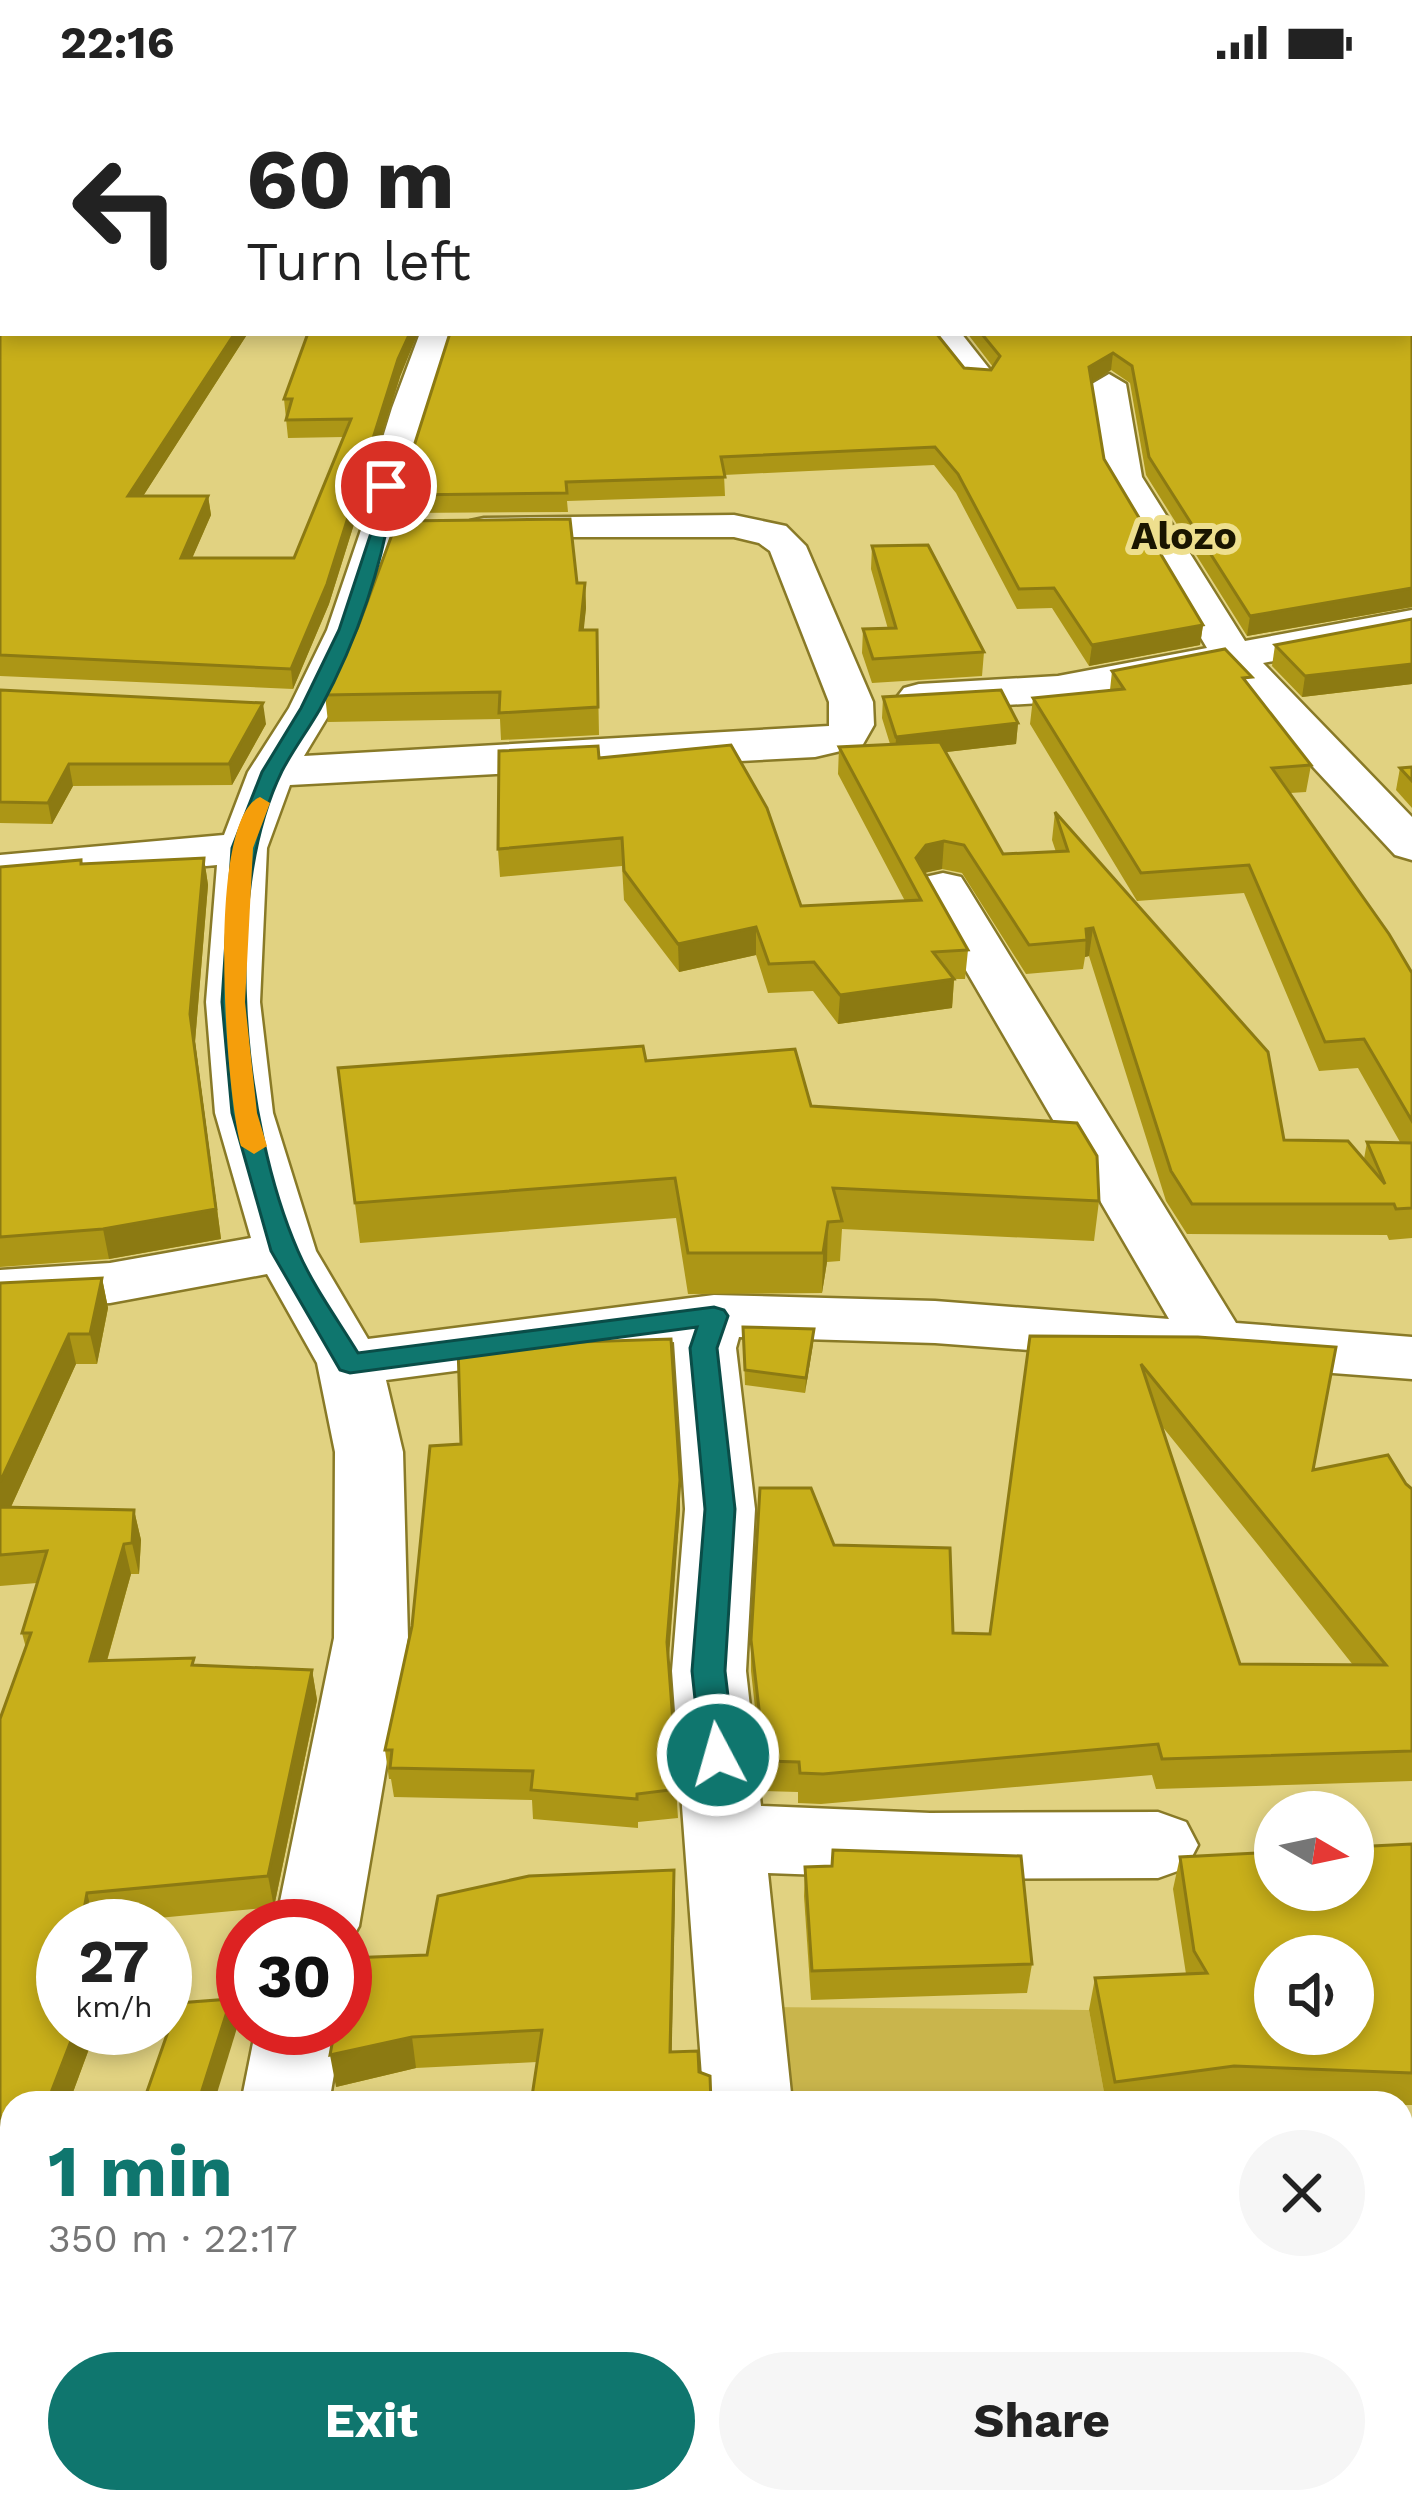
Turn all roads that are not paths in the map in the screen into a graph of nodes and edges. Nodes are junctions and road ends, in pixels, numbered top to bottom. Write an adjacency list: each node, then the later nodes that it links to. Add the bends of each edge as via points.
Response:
1 (435, 336): 5 (street, via 386,486)
2 (946, 336): 3 (street)
3 (978, 376)
4 (1109, 384): 7 (street, via 1124,477)
5 (419, 530): 8 (street, via 734,526 772,534 788,546); 9 (street, via 287,707)
6 (1412, 622): 7 (street)
7 (1233, 656): 8 (street, via 1058,688); 10 (street)
8 (851, 702): 9 (street, via 845,736 815,743)
9 (272, 772): 11 (street)
10 (1412, 844)
11 (243, 848): 12 (street); 14 (street, via 233,1002 242,1091)
12 (0, 870)
13 (943, 888): 17 (street, via 1014,1019)
14 (285, 1251): 15 (street, via 110,1283); 19 (street)
15 (0, 1290)
16 (714, 1316): 17 (street); 19 (street); 20 (street, via 704,1348 720,1509 709,1671)
17 (1215, 1342): 18 (street)
18 (1412, 1358)
19 (350, 1363): 22 (street, via 369,1452 371,1637)
20 (727, 1838): 21 (street); 25 (street)
21 (1158, 1845)
22 (322, 1899)
23 (294, 2055): 24 (street)
24 (287, 2091)
25 (747, 2091)

